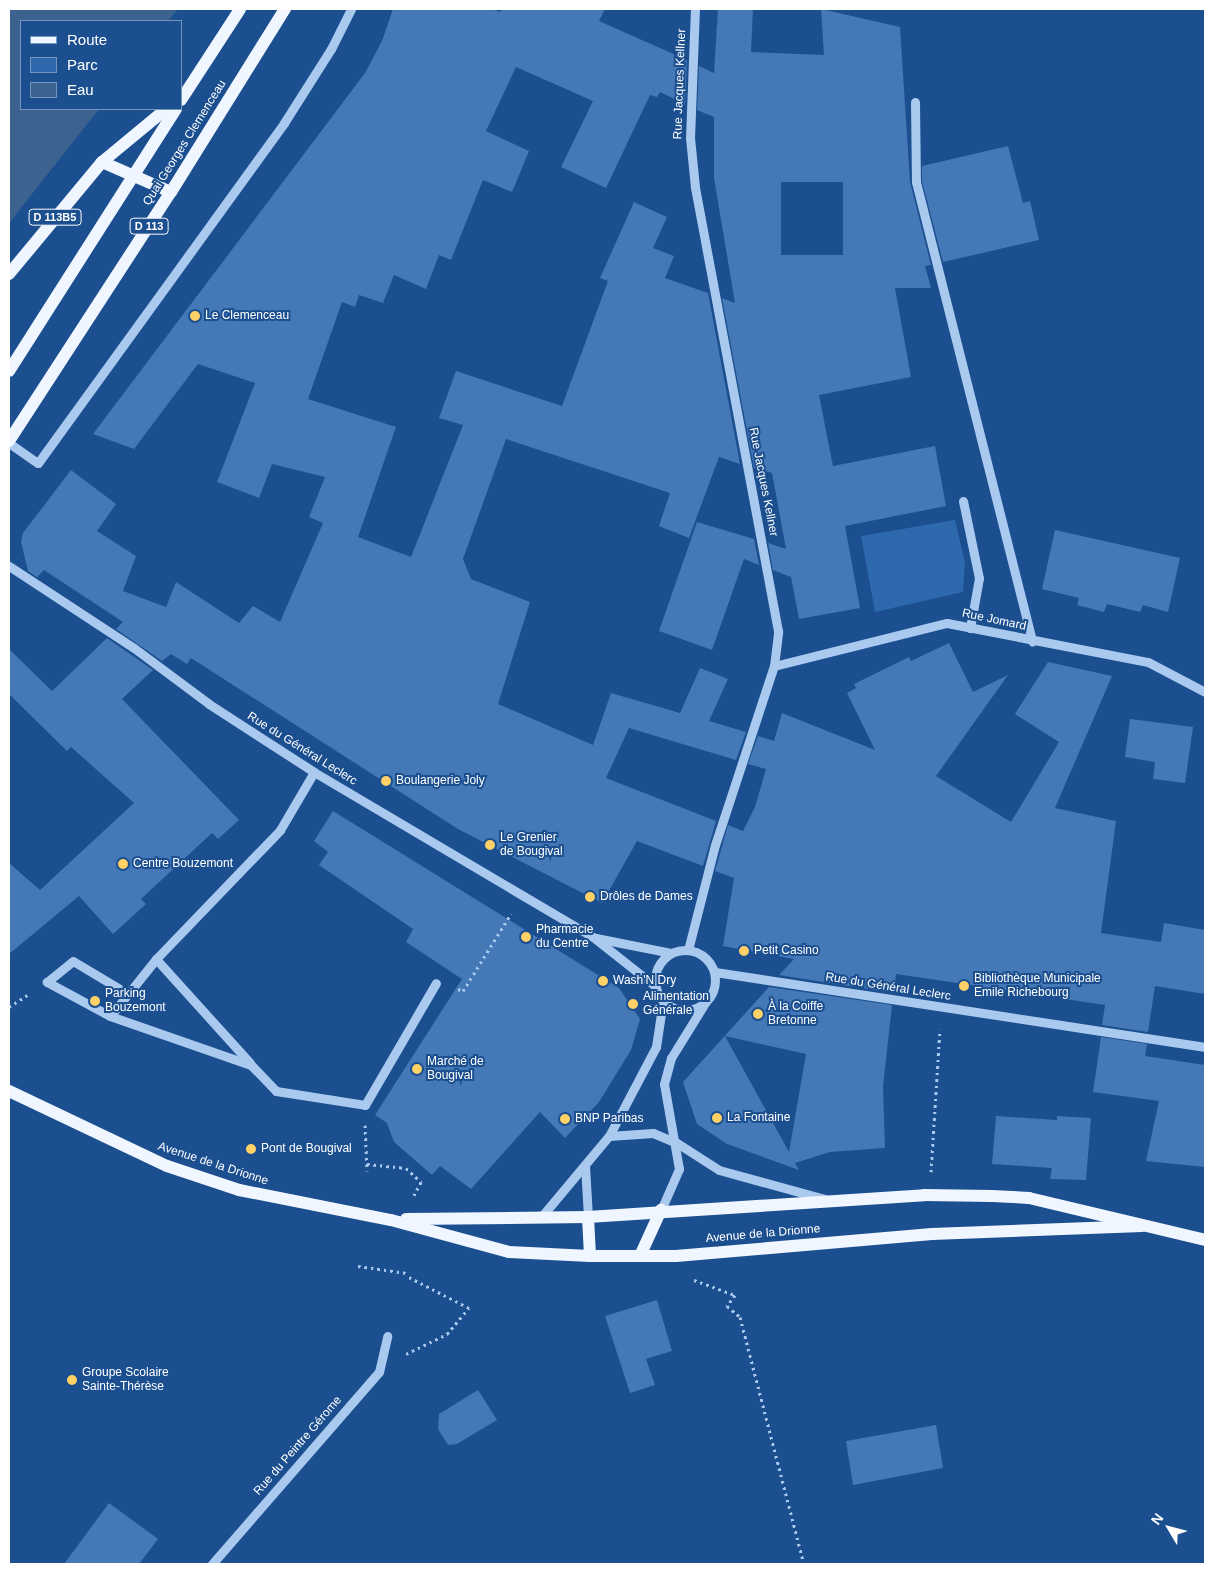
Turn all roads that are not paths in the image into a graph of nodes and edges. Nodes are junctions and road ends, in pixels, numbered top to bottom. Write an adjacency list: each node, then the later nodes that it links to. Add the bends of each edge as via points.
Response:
1 (240, 9): 5 (main road, Quai Georges Clemenceau)
2 (285, 9): 11 (main road, Quai Georges Clemenceau / D 113)
3 (351, 9): 14 (street, via 331,49 284,123 38,463)
4 (695, 9): 19 (street, Rue Jacques Kellner, via 690,138 695,187 778,631)
5 (183, 96)
6 (915, 102): 18 (street, via 916,182)
7 (165, 110): 9 (main road, D 113B5)
8 (175, 110): 10 (main road)
9 (102, 162): 10 (main road); 12 (main road, D 113B5)
10 (133, 175): 11 (main road); 13 (main road)
11 (171, 192): 14 (main road, Quai Georges Clemenceau / D 113)
12 (9, 274)
13 (9, 370)
14 (9, 442)
15 (963, 501): 17 (street, via 979,578)
16 (9, 566): 21 (street, Rue du Général Leclerc)
17 (970, 628): 18 (street, Rue Jomard); 19 (street, Rue Jomard, via 947,623 930,625)
18 (1032, 642): 20 (street, Rue Jomard, via 1148,662)
19 (774, 666): 23 (street, Rue Jacques Kellner, via 715,845)
20 (1205, 692)
21 (314, 772): 22 (street, Rue du Général Leclerc); 25 (street, via 280,830)
22 (593, 937): 24 (street, Rue du Général Leclerc); 28 (street, Rue du Général Leclerc)
23 (688, 950): 24 (street); 26 (street, via 705,956)
24 (671, 953): 28 (street, via 658,967)
25 (156, 959): 29 (street); 34 (street)
26 (715, 972): 31 (street, via 714,989); 33 (street, Rue du Général Leclerc)
27 (436, 983): 34 (street, via 364,1105 276,1091)
28 (655, 986): 30 (street)
29 (128, 994): 32 (street); 32 (street, via 73,961 46,982)
30 (663, 1000): 31 (street, via 678,1010 688,1010); 36 (street, via 656,1047)
31 (705, 1003): 37 (street, via 671,1058 664,1084)
32 (110, 1016): 34 (street)
33 (1205, 1047)
34 (252, 1065)
35 (9, 1091): 43 (main road, Avenue de la Drionne, via 167,1166 239,1190)
36 (609, 1136): 37 (street, via 653,1133); 38 (street)
37 (677, 1143): 39 (street, via 719,1170); 40 (street, via 679,1169)
38 (585, 1166): 41 (street); 42 (street)
39 (829, 1201): 40 (main road, Avenue de la Drionne); 44 (main road, Avenue de la Drionne, via 924,1195 1029,1198)
40 (661, 1210): 42 (main road, Avenue de la Drionne); 47 (main road)
41 (542, 1216): 42 (main road, Avenue de la Drionne); 43 (main road, Avenue de la Drionne)
42 (588, 1217): 46 (main road)
43 (391, 1220): 46 (main road, Avenue de la Drionne, via 509,1252)
44 (1142, 1226): 45 (main road, Avenue de la Drionne); 47 (main road, Avenue de la Drionne, via 932,1234 676,1256)
45 (1205, 1240)
46 (590, 1256): 47 (main road, Avenue de la Drionne)
47 (640, 1256)
48 (388, 1336): 49 (street, Rue du Peintre Gérome, via 379,1372)
49 (212, 1564)

